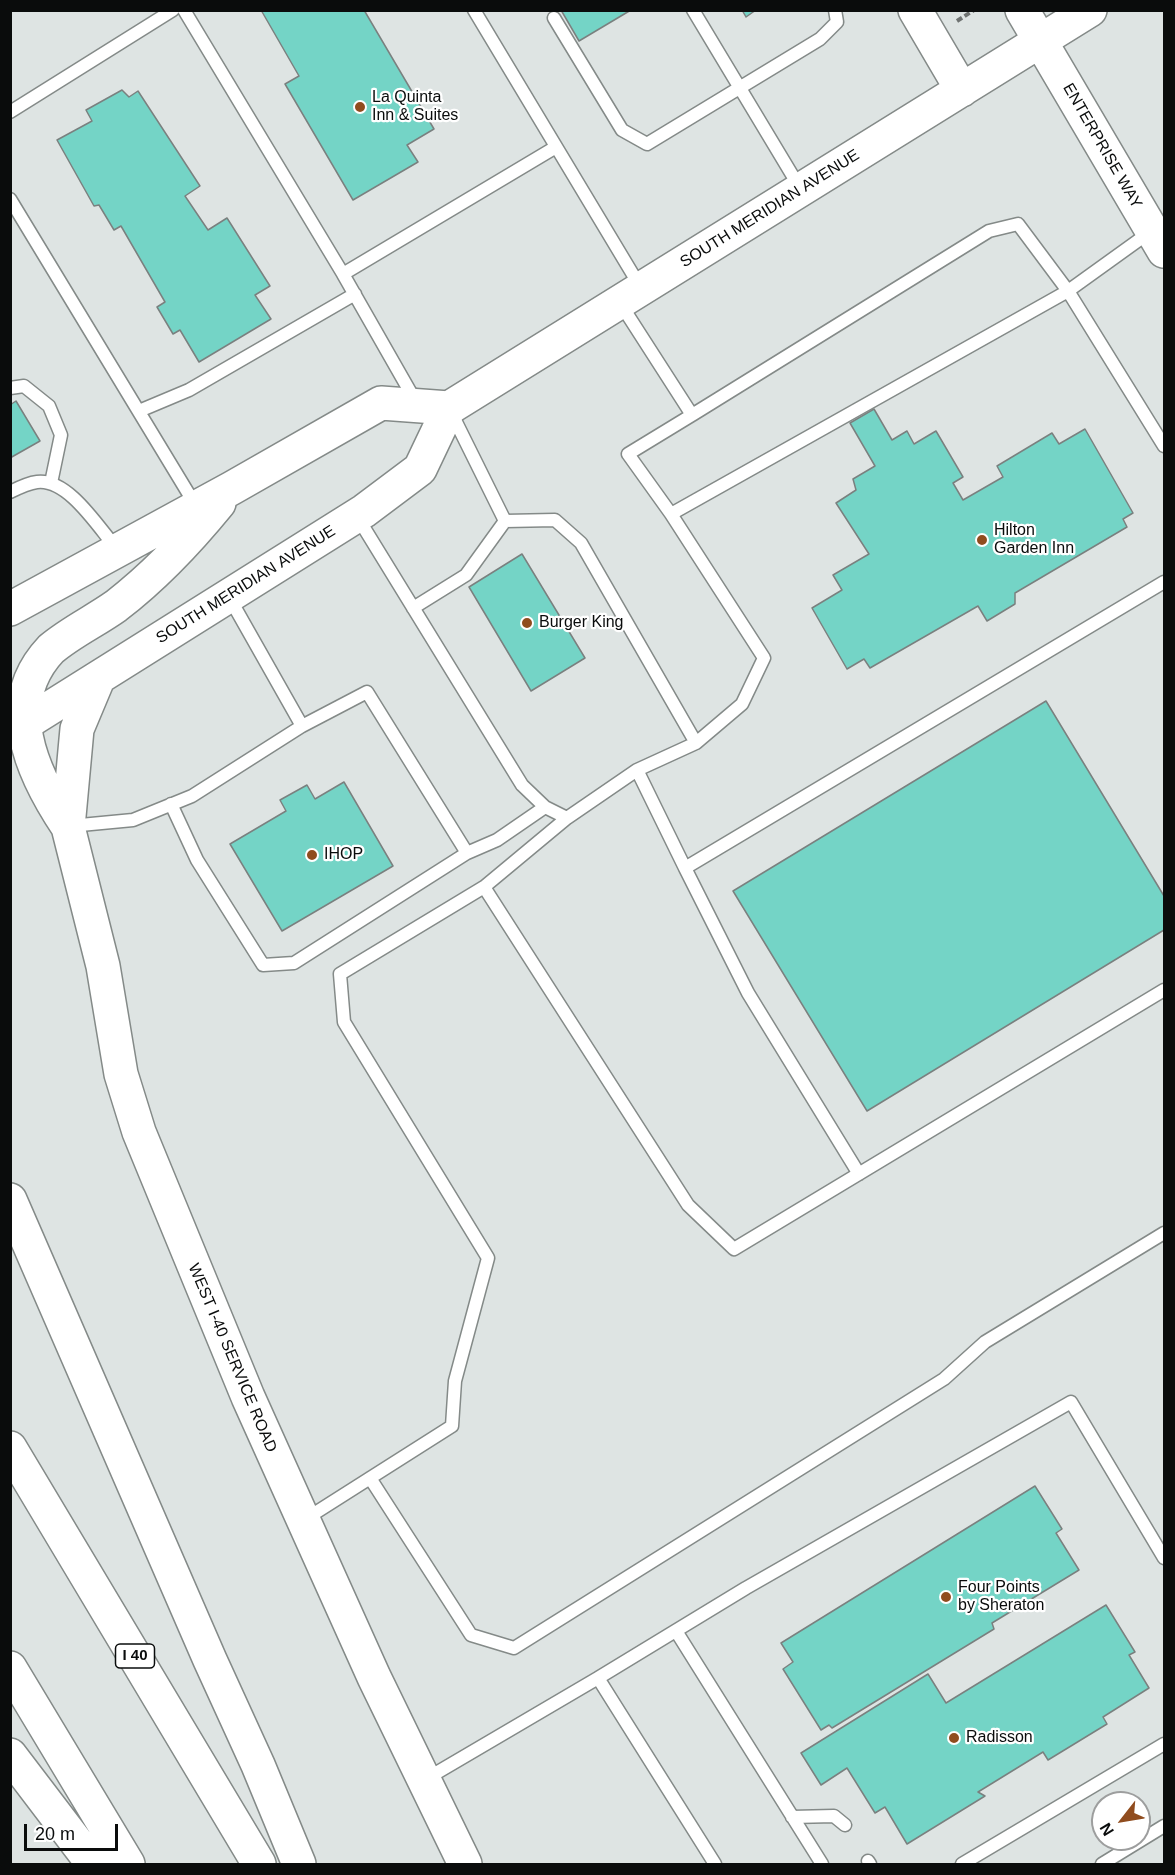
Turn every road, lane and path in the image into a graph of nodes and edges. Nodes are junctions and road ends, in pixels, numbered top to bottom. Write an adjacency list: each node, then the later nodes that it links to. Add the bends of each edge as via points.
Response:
1 (173, 10): 13 (lane)
2 (184, 10): 18 (lane)
3 (474, 10): 14 (lane)
4 (693, 10): 11 (lane)
5 (835, 10): 11 (lane, via 837,22 819,39)
6 (915, 10): 12 (main road)
7 (1022, 10): 10 (main road, ENTERPRISE WAY)
8 (1090, 10): 10 (main road, SOUTH MERIDIAN AVENUE)
9 (554, 18): 11 (lane, via 622,130 646,144)
10 (1040, 41): 12 (main road, SOUTH MERIDIAN AVENUE); 17 (main road, ENTERPRISE WAY)
11 (739, 88): 15 (lane)
12 (962, 90): 15 (main road, SOUTH MERIDIAN AVENUE)
13 (10, 112)
14 (556, 147): 18 (lane); 21 (lane)
15 (801, 189): 21 (main road, SOUTH MERIDIAN AVENUE)
16 (10, 199): 24 (lane)
17 (1158, 241): 19 (lane)
18 (343, 274): 20 (lane)
19 (1068, 291): 25 (lane, via 1018,224 989,231); 26 (lane); 31 (lane)
20 (355, 294): 23 (lane); 24 (lane, via 189,390)
21 (631, 296): 23 (main road, SOUTH MERIDIAN AVENUE); 25 (lane)
22 (10, 388): 27 (lane, via 24,386 49,406 61,435)
23 (433, 407): 28 (main road, via 381,403); 32 (main road, SOUTH MERIDIAN AVENUE, via 420,469); 33 (lane)
24 (139, 411): 30 (lane)
25 (692, 415): 31 (lane, via 628,454)
26 (1164, 446)
27 (51, 483): 29 (lane, via 36,482); 34 (lane, via 68,492)
28 (232, 488): 30 (main road); 41 (main road, WEST I-40 SERVICE ROAD, via 178,553 116,606 52,648 36,664 25,678 20,694)
29 (10, 492)
30 (197, 507): 34 (main road)
31 (671, 514): 42 (lane, via 764,658 742,704)
32 (356, 515): 36 (main road, SOUTH MERIDIAN AVENUE); 37 (lane)
33 (505, 521): 37 (lane, via 466,575); 42 (lane, via 555,520 581,543)
34 (118, 550): 38 (main road)
35 (1164, 582): 49 (lane)
36 (229, 596): 39 (main road, SOUTH MERIDIAN AVENUE); 40 (lane)
37 (413, 608): 45 (lane, via 522,785)
38 (10, 609)
39 (98, 679): 41 (main road, SOUTH MERIDIAN AVENUE); 47 (main road, WEST I-40 SERVICE ROAD, via 77,729)
40 (302, 726): 44 (lane, via 192,796); 48 (lane, via 366,692)
41 (16, 729): 47 (main road, WEST I-40 SERVICE ROAD, via 44,791)
42 (696, 743): 43 (lane)
43 (637, 770): 46 (lane); 49 (lane)
44 (171, 804): 47 (lane, via 133,820); 48 (lane, via 197,860 263,965 294,963)
45 (545, 807): 46 (lane); 48 (lane, via 497,840)
46 (567, 818): 50 (lane)
47 (69, 826): 57 (main road, WEST I-40 SERVICE ROAD, via 103,966 121,1074 139,1132)
48 (467, 853)
49 (685, 868): 52 (lane, via 748,993)
50 (484, 886): 52 (lane, via 688,1205 734,1250); 56 (lane, via 340,974 344,1022 488,1258 455,1381 452,1426)
51 (1164, 990): 52 (lane)
52 (859, 1174)
53 (10, 1200): 72 (main road)
54 (1164, 1233): 56 (lane, via 985,1342 944,1379 514,1647 471,1635)
55 (10, 1448): 71 (main road, I 40)
56 (370, 1478): 57 (lane)
57 (303, 1521): 64 (main road, WEST I-40 SERVICE ROAD)
58 (1164, 1558): 59 (lane, via 1071,1402)
59 (676, 1631): 61 (lane); 65 (lane)
60 (10, 1668): 70 (main road)
61 (598, 1678): 64 (lane); 74 (lane)
62 (1164, 1743): 76 (lane)
63 (10, 1755): 69 (main road)
64 (423, 1780): 73 (main road, WEST I-40 SERVICE ROAD)
65 (792, 1817): 66 (lane, via 834,1816); 75 (lane)
66 (845, 1825)
67 (1164, 1827): 68 (lane)
68 (1110, 1862)
69 (93, 1864)
70 (128, 1864)
71 (259, 1864)
72 (299, 1864)
73 (465, 1864)
74 (715, 1864)
75 (822, 1864)
76 (962, 1864)

